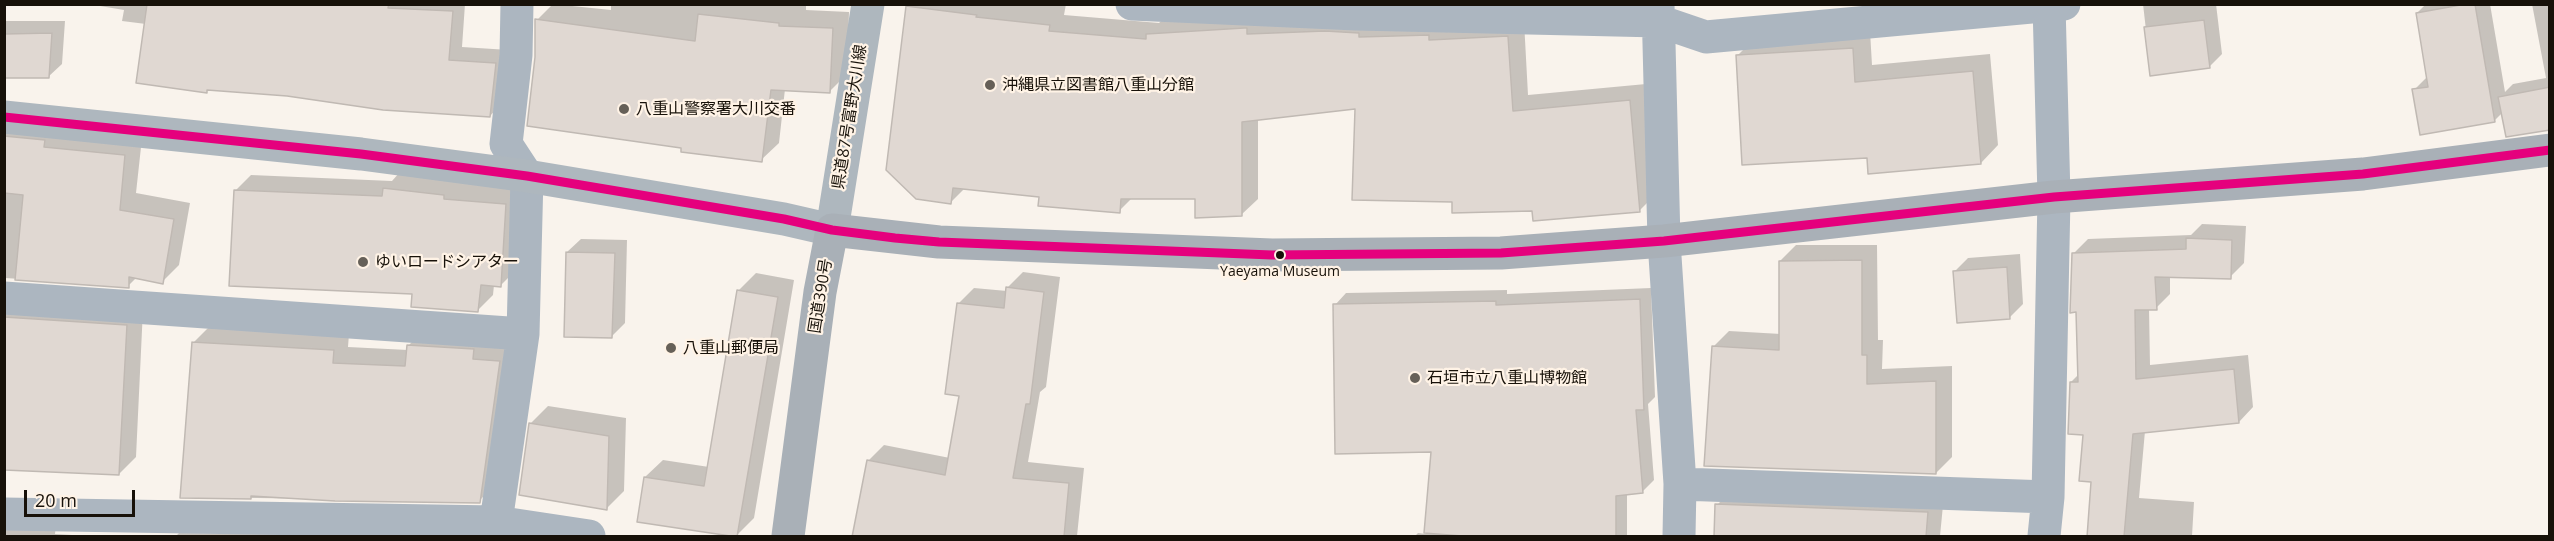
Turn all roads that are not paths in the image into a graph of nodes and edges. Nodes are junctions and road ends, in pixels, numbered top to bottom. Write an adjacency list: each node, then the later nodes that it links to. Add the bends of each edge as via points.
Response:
1 (517, 4): 8 (street, via 506,144)
2 (868, 4): 10 (main road, 県道87号富野大川線)
3 (1132, 4): 5 (street, via 1356,14)
4 (2054, 5): 5 (street, via 1706,37); 9 (street)
5 (1658, 13): 11 (street)
6 (4, 117): 8 (main road, via 361,154)
7 (2550, 150): 9 (highway, via 2363,174)
8 (527, 176): 10 (main road); 13 (street)
9 (2054, 197): 11 (highway); 15 (street)
10 (832, 230): 11 (highway, via 939,242 1272,255 1501,253); 20 (highway, 国道390号, via 820,292)
11 (1664, 241): 14 (street)
12 (4, 298): 13 (street)
13 (523, 334): 18 (street)
14 (1680, 484): 15 (street); 21 (street)
15 (2048, 497): 22 (street)
16 (4, 513): 17 (street)
17 (208, 528): 18 (street)
18 (496, 530): 19 (street)
19 (589, 537)
20 (788, 537)
21 (1679, 537)
22 (2044, 537)

